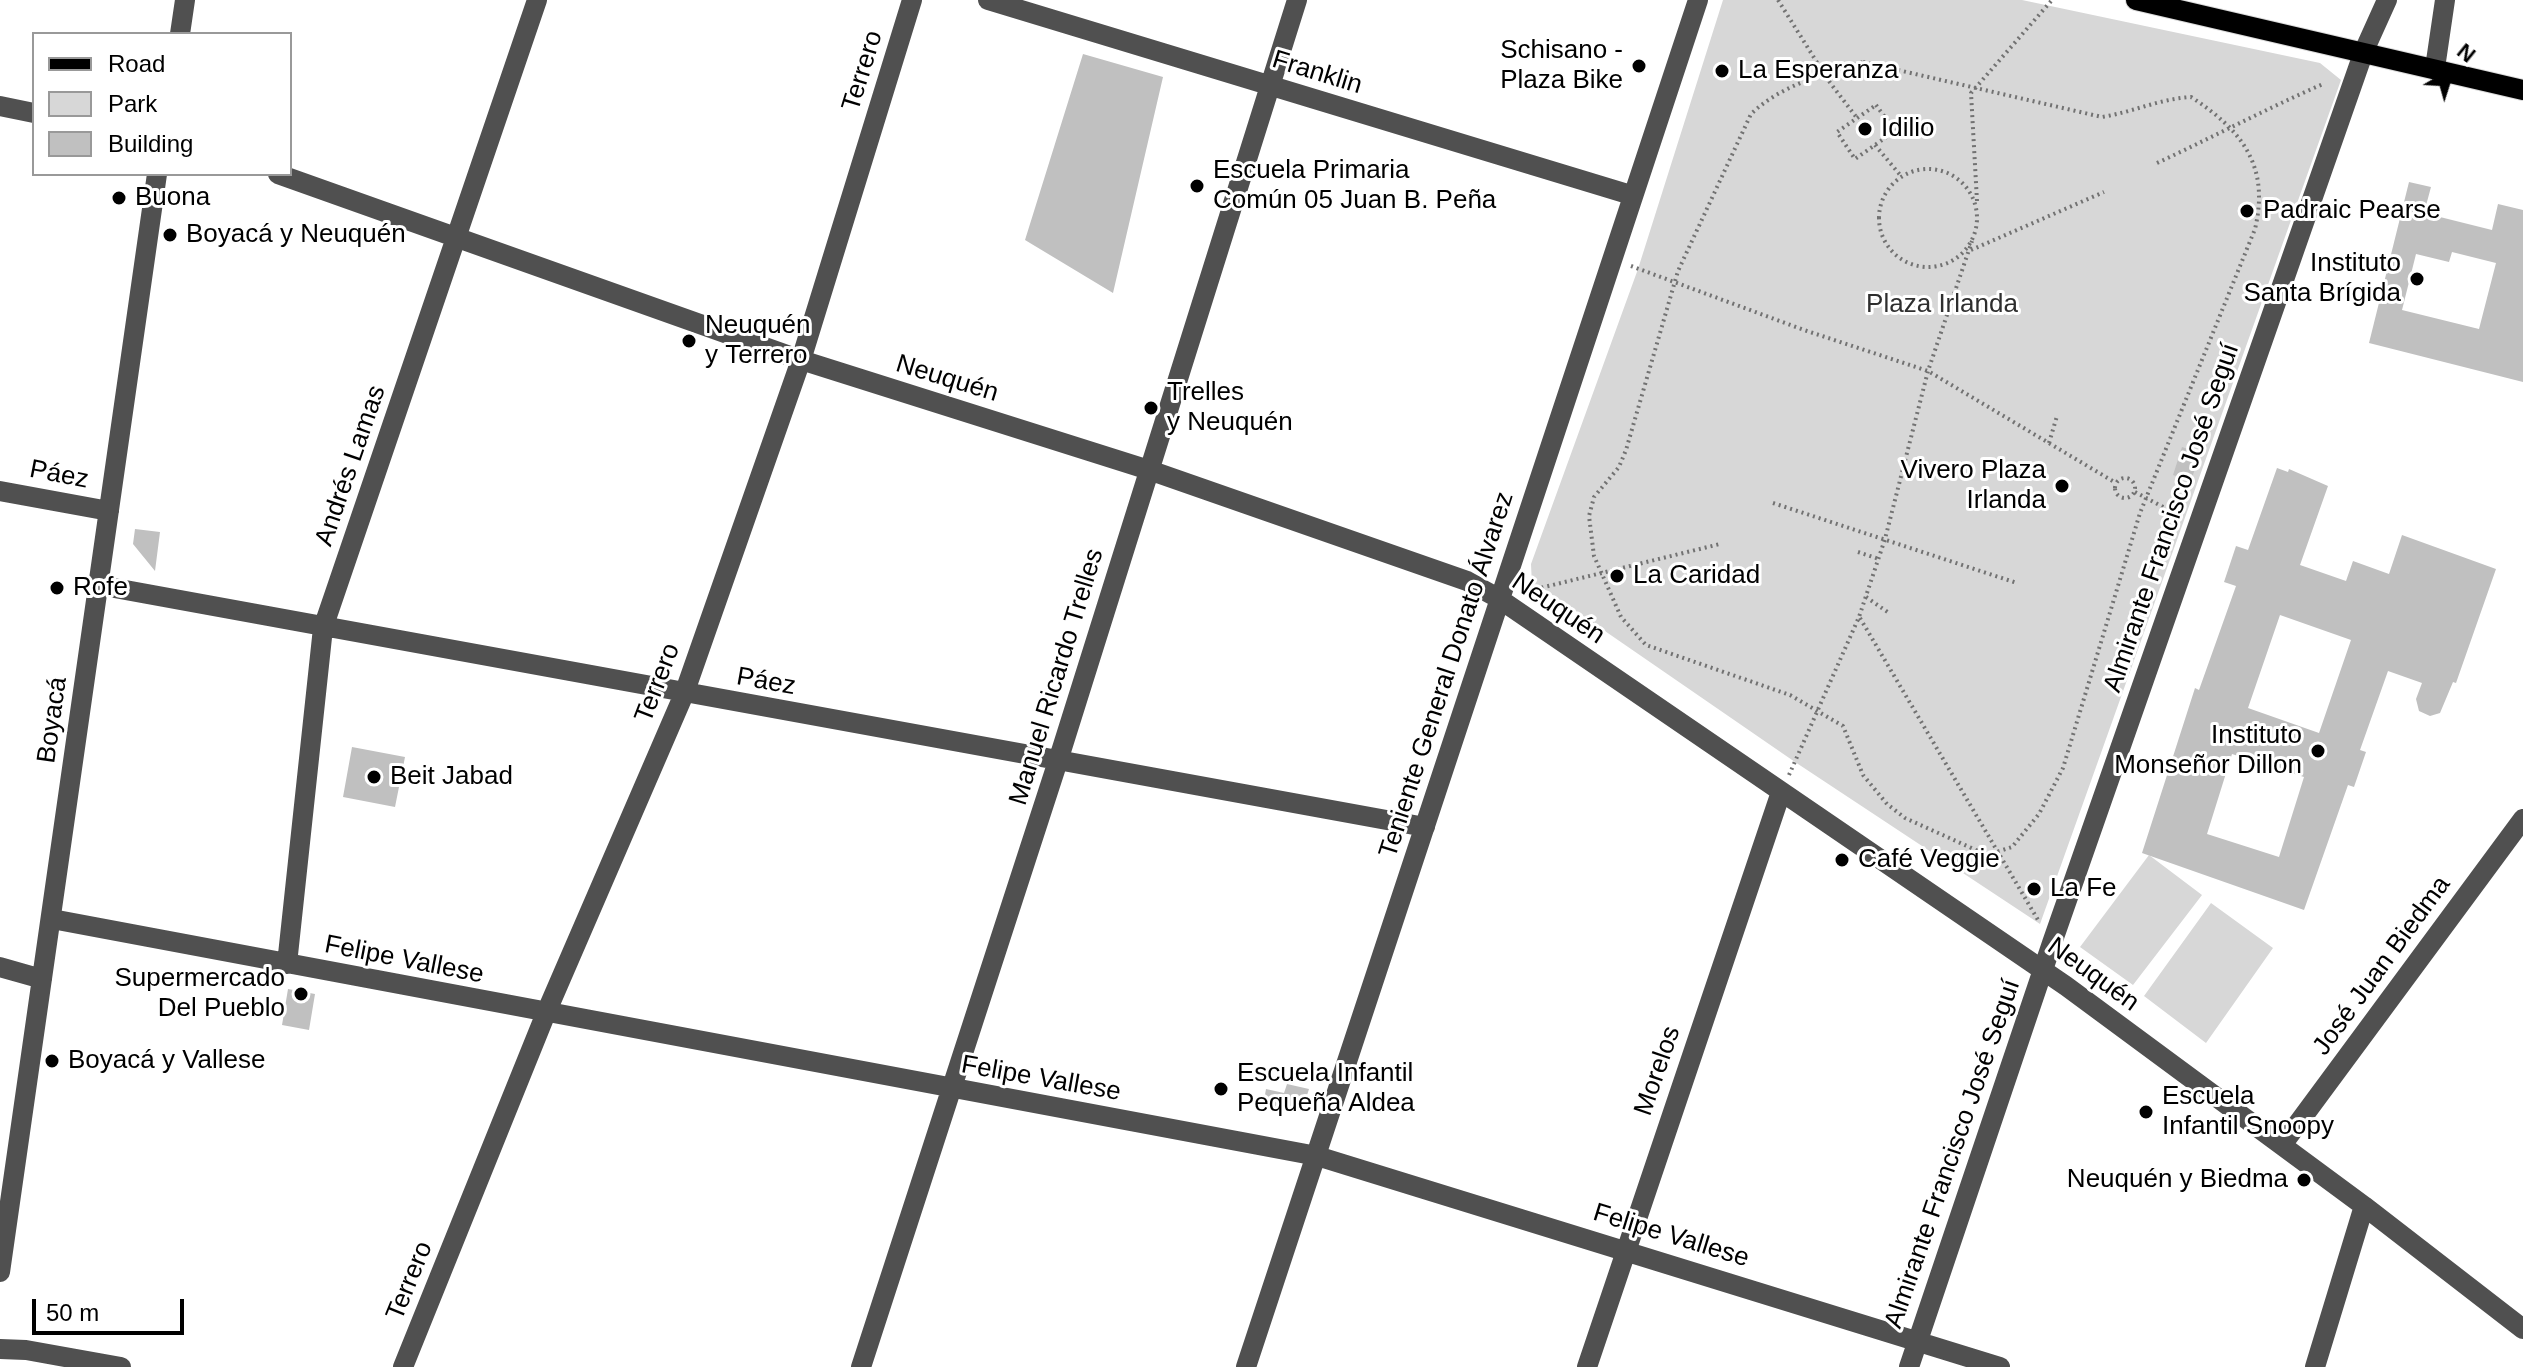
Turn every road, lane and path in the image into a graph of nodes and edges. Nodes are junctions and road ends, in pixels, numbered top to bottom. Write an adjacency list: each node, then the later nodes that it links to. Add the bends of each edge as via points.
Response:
1 (185, 0): 12 (street)
2 (537, 0): 32 (street, Andrés Lamas)
3 (912, 0): 38 (street, Terrero)
4 (988, 0): 17 (street, Franklin)
5 (1297, 0): 17 (street, Manuel Ricardo Trelles)
6 (1698, 0): 30 (street, Teniente General Donato Álvarez)
7 (1778, 0): 15 (path)
8 (2052, 0): 18 (path)
9 (2136, 0): 13 (main road)
10 (2387, 0): 13 (street, Almirante Francisco José Seguí)
11 (2445, 0): 14 (street)
12 (180, 32)
13 (2364, 51): 14 (main road); 49 (street, Almirante Francisco José Seguí)
14 (2435, 68): 19 (main road)
15 (1824, 74): 18 (path, via 1875,63); 22 (path); 37 (path, via 1768,98 1751,114)
16 (2323, 84): 23 (path)
17 (1268, 86): 30 (street, Franklin); 42 (street, Manuel Ricardo Trelles)
18 (1977, 87): 23 (path, via 2102,117 2161,99 2191,97); 31 (path, via 1971,93)
19 (2523, 90)
20 (0, 106): 21 (street)
21 (32, 113)
22 (1857, 118): 24 (path, via 1876,105 1895,131); 24 (path, via 1837,132 1855,159)
23 (2230, 127): 25 (path); 46 (path, via 2250,152 2259,211)
24 (1875, 145): 28 (path)
25 (2157, 163)
26 (157, 176): 48 (street, Boyacá)
27 (284, 176): 32 (street, Neuquén)
28 (1901, 176): 31 (path, via 1917,170 1951,173 1970,191); 35 (path, via 1881,204 1879,221 1889,248 1918,266 1947,264)
29 (2104, 192): 34 (path)
30 (1631, 195): 36 (street, Teniente General Donato Álvarez)
31 (1977, 207): 33 (path)
32 (459, 236): 38 (street, Neuquén); 61 (street, Andrés Lamas)
33 (1972, 241): 34 (path); 35 (path)
34 (1970, 250): 35 (path); 39 (path)
35 (1962, 255)
36 (1610, 259): 37 (path); 58 (street, Teniente General Donato Álvarez)
37 (1675, 282): 39 (path); 54 (path, via 1626,450 1592,507)
38 (801, 360): 42 (street, Neuquén); 62 (street, Terrero)
39 (1928, 371): 41 (path); 50 (path)
40 (2057, 416): 41 (path)
41 (2049, 443): 43 (path)
42 (1149, 470): 58 (street, Neuquén, via 1467,581); 64 (street, Manuel Ricardo Trelles)
43 (2116, 483): 45 (path, via 2128,478); 45 (path, via 2122,498)
44 (0, 491): 48 (street, Páez)
45 (2135, 492): 46 (path)
46 (2146, 498): 49 (path); 68 (path, via 2063,768 2039,814 2012,847)
47 (1773, 503): 50 (path)
48 (109, 511): 56 (street, Boyacá)
49 (2197, 524): 70 (street, Almirante Francisco José Seguí)
50 (1885, 539): 53 (path); 55 (path)
51 (1720, 544): 54 (path)
52 (1858, 552): 53 (path)
53 (1879, 559): 57 (path)
54 (1600, 573): 58 (path); 63 (path, via 1621,617 1646,645 1790,695)
55 (2017, 583)
56 (98, 585): 61 (street, Páez); 69 (street, Boyacá)
57 (1866, 597): 59 (path); 60 (path)
58 (1498, 598): 65 (street, Neuquén); 67 (street, Teniente General Donato Álvarez)
59 (1889, 613)
60 (1859, 617): 63 (path); 68 (path)
61 (323, 628): 62 (street, Páez); 71 (street, Andrés Lamas)
62 (684, 694): 64 (street, Páez); 75 (street, Terrero)
63 (1819, 712): 65 (path); 68 (path, via 1843,726 1863,775 1887,804 1905,818 1987,855)
64 (1058, 761): 67 (street, Páez); 76 (street, Manuel Ricardo Trelles)
65 (1781, 792): 73 (street, Neuquén); 80 (street, Morelos)
66 (2523, 819): 77 (street, José Juan Biedma)
67 (1425, 827): 78 (street, Teniente General Donato Álvarez)
68 (1998, 853): 70 (path)
69 (52, 919): 71 (street, Felipe Vallese); 74 (street, Boyacá)
70 (2052, 943): 73 (street, Almirante Francisco José Seguí)
71 (287, 964): 75 (street, Felipe Vallese)
72 (0, 967): 74 (street)
73 (2042, 970): 77 (street, Neuquén); 83 (street, Almirante Francisco José Seguí)
74 (42, 979): 81 (street, Boyacá)
75 (546, 1013): 76 (street, Felipe Vallese); 86 (street, Terrero)
76 (953, 1089): 78 (street, Felipe Vallese); 87 (street, Manuel Ricardo Trelles)
77 (2282, 1145): 79 (street, Neuquén)
78 (1317, 1156): 80 (street, Felipe Vallese); 88 (street, Teniente General Donato Álvarez)
79 (2364, 1206): 82 (street, Neuquén); 92 (street)
80 (1625, 1248): 83 (street, Felipe Vallese); 89 (street, Morelos)
81 (0, 1272)
82 (2523, 1329)
83 (1918, 1340): 90 (street, Almirante Francisco José Seguí); 91 (street, Felipe Vallese)
84 (0, 1349): 85 (street)
85 (121, 1367)
86 (403, 1367)
87 (861, 1367)
88 (1246, 1367)
89 (1587, 1367)
90 (1909, 1367)
91 (2000, 1367)
92 (2315, 1367)

